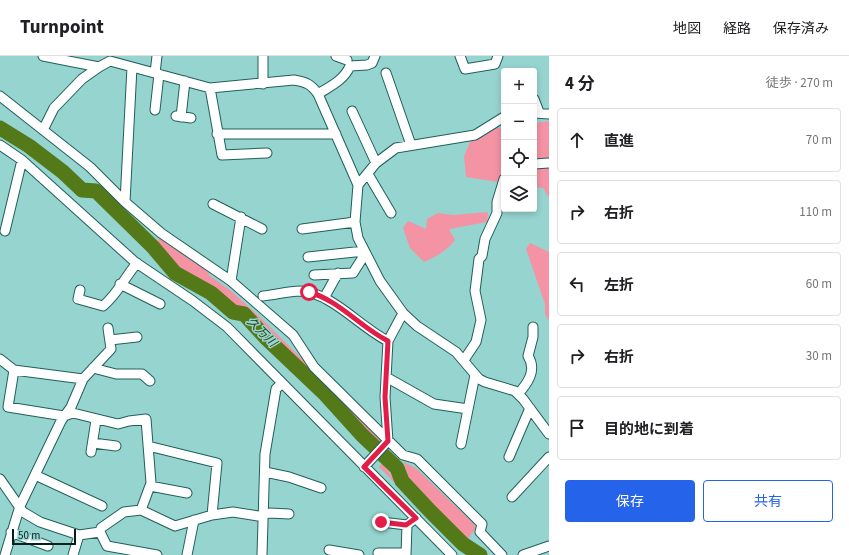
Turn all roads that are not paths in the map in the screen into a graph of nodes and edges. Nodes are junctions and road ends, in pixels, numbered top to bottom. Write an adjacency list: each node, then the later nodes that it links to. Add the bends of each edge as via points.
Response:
1 (43, 56): 10 (street)
2 (157, 56): 12 (street)
3 (263, 56): 15 (street)
4 (336, 56): 9 (street)
5 (375, 56): 9 (street, via 372,63 367,65)
6 (460, 56): 7 (street, via 465,69 495,64)
7 (498, 56)
8 (108, 58): 10 (street); 11 (street)
9 (348, 61): 17 (street, via 347,73)
10 (99, 67): 25 (street, via 82,79 54,108)
11 (132, 67): 12 (street); 38 (street)
12 (157, 73): 14 (street); 19 (street)
13 (386, 73): 29 (street)
14 (185, 81): 16 (street); 23 (street, via 179,116)
15 (263, 84): 16 (street); 17 (street, via 294,80 312,86)
16 (210, 88): 26 (street)
17 (318, 94): 27 (street)
18 (0, 96): 25 (street)
19 (155, 110)
20 (352, 111): 32 (street)
21 (537, 112): 22 (street)
22 (549, 114)
23 (191, 118)
24 (501, 119): 29 (street, via 475,135)
25 (43, 130): 38 (street, via 90,168)
26 (217, 134): 27 (street); 30 (street, via 222,155)
27 (336, 134): 36 (street)
28 (0, 145): 31 (street)
29 (411, 145): 32 (street, via 396,148)
30 (267, 153)
31 (22, 160): 42 (street); 49 (street)
32 (376, 164): 35 (street)
33 (537, 164): 34 (street)
34 (549, 164)
35 (368, 174): 36 (street); 40 (street)
36 (358, 185): 43 (street)
37 (501, 189): 65 (street, via 497,213 479,259 475,290 481,312 480,329 474,346)
38 (125, 202): 52 (street, via 161,233)
39 (213, 204): 41 (street)
40 (391, 213)
41 (241, 217): 44 (street); 52 (street)
42 (4, 220): 46 (street)
43 (355, 222): 45 (street); 47 (street)
44 (262, 229)
45 (302, 229)
46 (5, 231)
47 (364, 253): 48 (street); 50 (street, via 353,273); 58 (street)
48 (308, 257)
49 (136, 263): 53 (street); 72 (street, via 193,300 227,327)
50 (338, 274): 51 (street); 56 (street)
51 (314, 275)
52 (231, 281): 79 (street, via 293,335 314,367)
53 (120, 284): 54 (street, via 114,298 103,306 78,299); 57 (street)
54 (80, 290)
55 (263, 296): 56 (street, via 300,291)
56 (324, 298): 63 (street)
57 (160, 304)
58 (403, 313): 63 (street); 65 (street)
59 (533, 327): 73 (street, via 528,356 533,370)
60 (108, 328): 62 (street)
61 (137, 337): 62 (street)
62 (110, 340): 66 (street, via 112,349)
63 (388, 341): 69 (street)
64 (0, 359): 67 (street)
65 (464, 360): 68 (street)
66 (93, 368): 70 (street); 71 (street, via 116,374 142,374)
67 (14, 370): 70 (street); 76 (street, via 8,407)
68 (475, 375): 73 (street, via 485,382); 75 (street)
69 (386, 377): 75 (street, via 434,404); 79 (street)
70 (82, 379): 76 (street)
71 (150, 381)
72 (282, 383): 85 (street); 86 (street, via 276,389)
73 (518, 394): 74 (street)
74 (530, 408): 78 (street); 83 (street)
75 (468, 409): 80 (street)
76 (64, 416): 77 (street, via 73,413); 87 (street)
77 (96, 420): 81 (street, via 92,448); 82 (street, via 118,424 129,420 146,419)
78 (549, 434)
79 (387, 442): 85 (street); 120 (street, via 403,455 417,459 482,524 480,532)
80 (461, 444)
81 (116, 446)
82 (148, 446): 89 (street); 98 (street, via 217,463)
83 (509, 457)
84 (549, 457): 92 (street)
85 (366, 464): 99 (street)
86 (265, 472): 90 (street); 96 (street)
87 (35, 475): 93 (street); 94 (street)
88 (0, 479): 93 (street)
89 (150, 486): 91 (street); 95 (street)
90 (321, 488)
91 (187, 493)
92 (512, 498)
93 (20, 506): 103 (street); 105 (street, via 23,512 40,522)
94 (102, 506)
95 (141, 510): 100 (street, via 175,526); 104 (street, via 124,512 101,528)
96 (264, 514): 97 (street); 98 (street, via 258,516 233,512); 118 (street)
97 (290, 514)
98 (212, 515): 100 (street)
99 (416, 518): 102 (street); 111 (street)
100 (194, 520): 117 (street)
101 (381, 522): 102 (street)
102 (406, 525): 113 (street)
103 (11, 532): 106 (street); 114 (street)
104 (100, 532): 105 (street); 109 (street, via 105,545)
105 (80, 535): 115 (street)
106 (48, 546)
107 (549, 546): 121 (street)
108 (329, 550): 112 (street)
109 (117, 551): 116 (street)
110 (378, 553): 113 (street)
111 (448, 553)
112 (347, 554): 119 (street)
113 (406, 554)
114 (5, 555)
115 (73, 555)
116 (157, 555)
117 (187, 555)
118 (262, 555)
119 (359, 555)
120 (502, 555)
121 (523, 555)

